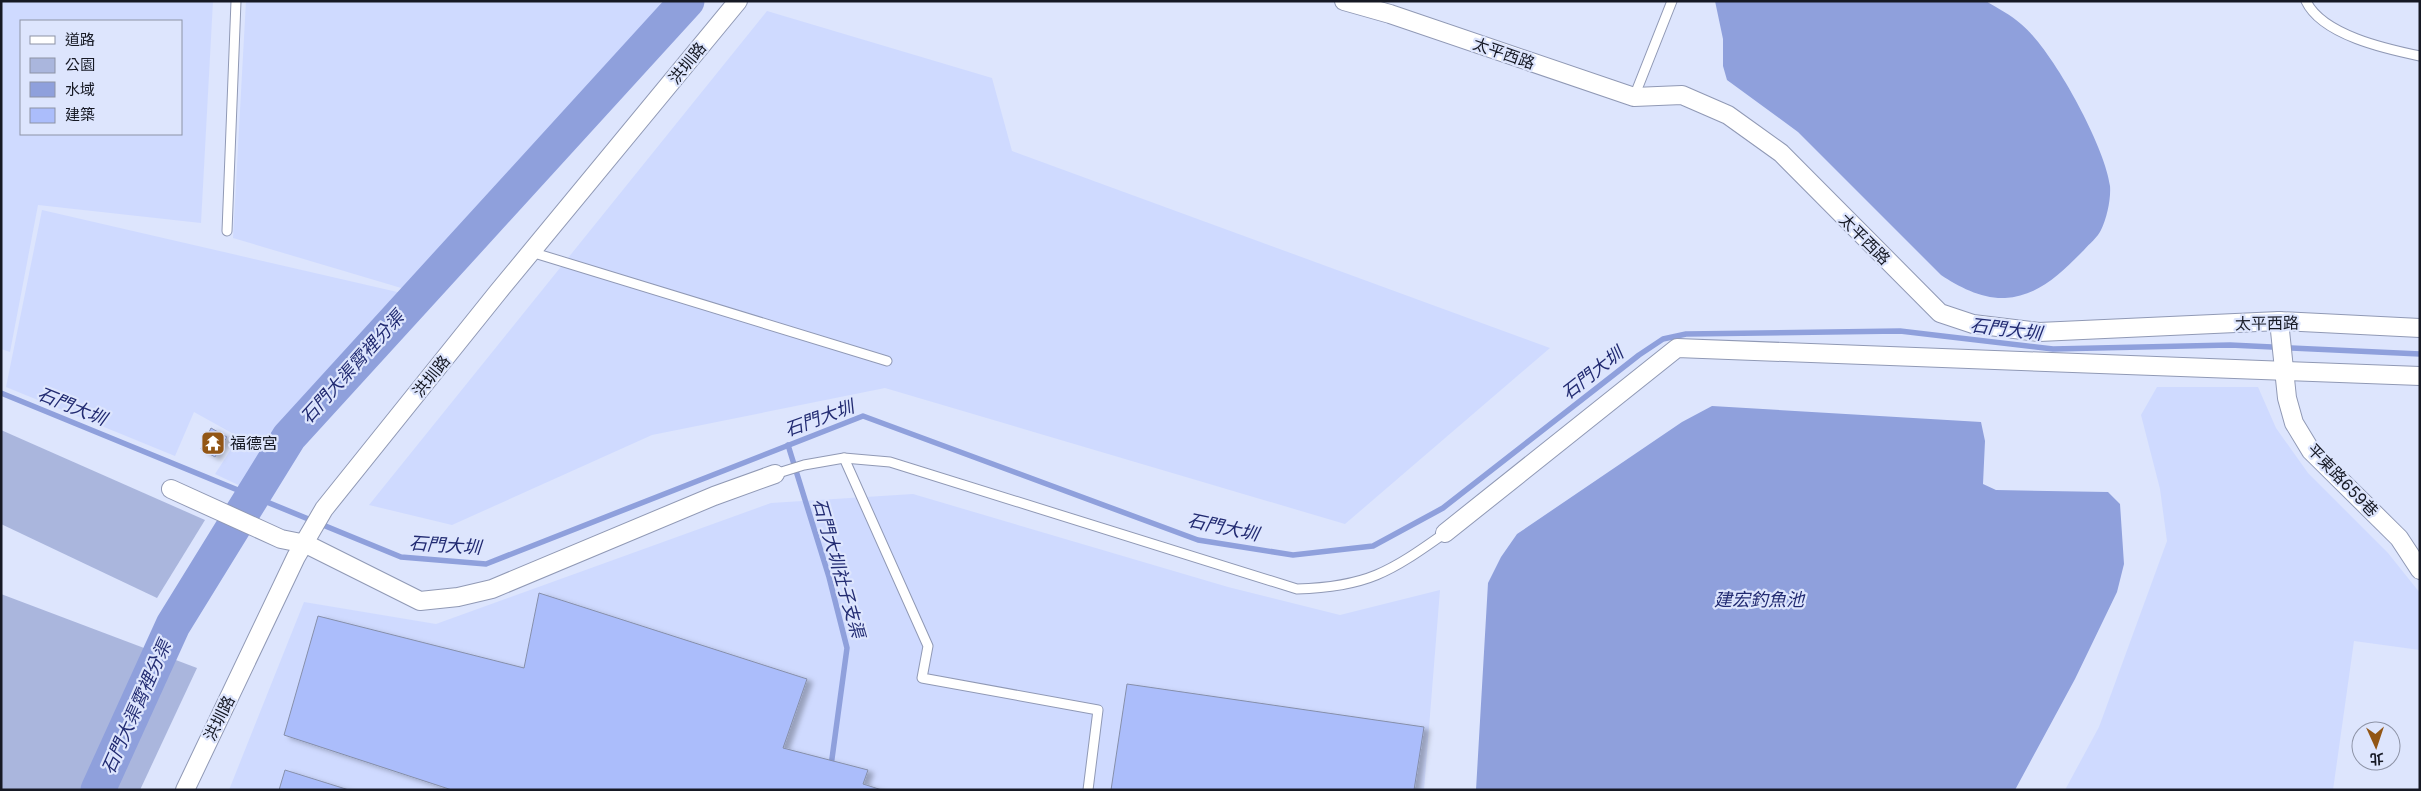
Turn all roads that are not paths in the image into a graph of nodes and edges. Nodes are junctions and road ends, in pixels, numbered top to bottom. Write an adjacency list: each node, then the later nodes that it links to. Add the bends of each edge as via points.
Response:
1 (236, 1): 9 (lane)
2 (738, 1): 10 (street, 洪圳路)
3 (1344, 1): 6 (street, 太平西路)
4 (1672, 1): 8 (lane)
5 (2306, 1): 7 (lane, via 2309,8 2338,31 2384,49)
6 (1392, 8): 8 (street, 太平西路)
7 (2420, 56)
8 (1634, 97): 11 (street, 太平西路, via 1682,95 1728,115 1781,153 1940,313 1973,324 2038,332)
9 (227, 231)
10 (531, 252): 13 (lane); 20 (street, 洪圳路, via 324,509)
11 (2280, 328): 12 (street, 太平西路); 14 (street, 平東路659巷)
12 (2420, 328)
13 (887, 361)
14 (2283, 366): 15 (street); 19 (street, via 1677,348); 21 (street, 平東路659巷, via 2294,423 2311,451 2399,538)
15 (2420, 376)
16 (844, 458): 17 (lane); 19 (lane, via 890,462 1298,590 1364,582 1399,566); 23 (lane, via 928,646 922,678 1098,710)
17 (775, 474): 20 (street, via 492,588 458,597 420,601)
18 (171, 489): 20 (street, via 281,538)
19 (1445, 533)
20 (309, 537): 22 (street, 洪圳路, via 296,557)
21 (2420, 570)
22 (184, 790)
23 (1088, 790)

